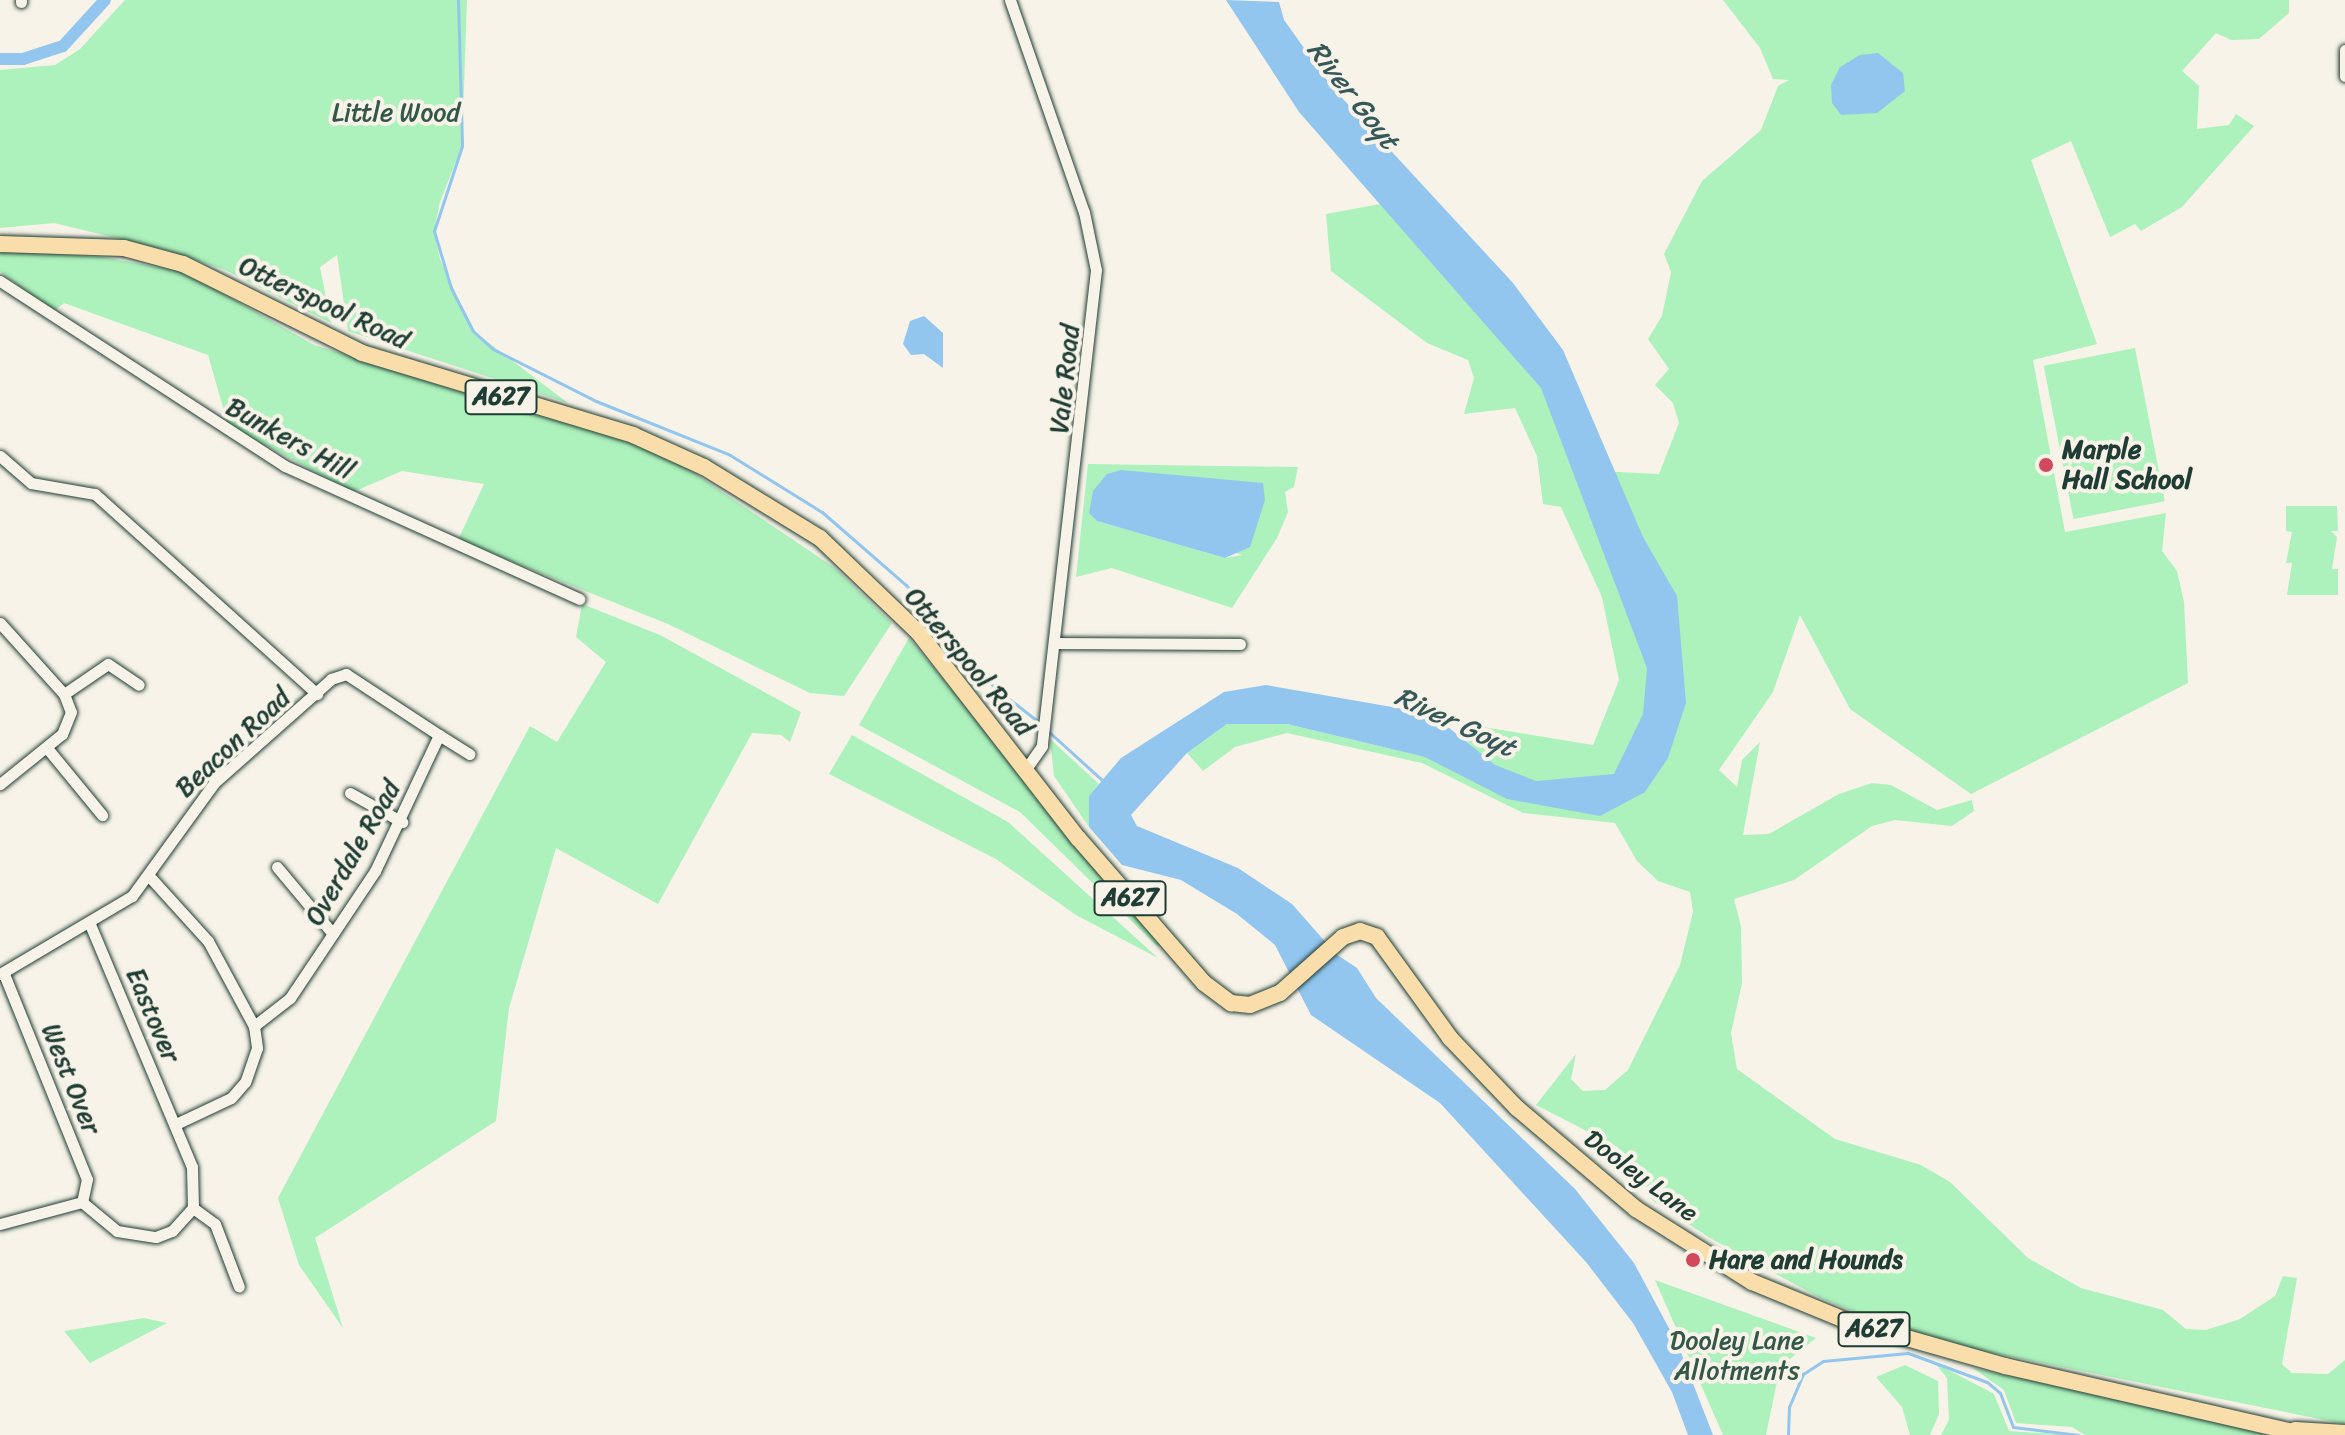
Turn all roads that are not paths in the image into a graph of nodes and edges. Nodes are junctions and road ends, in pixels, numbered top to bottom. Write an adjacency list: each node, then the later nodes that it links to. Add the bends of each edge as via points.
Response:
1 (1010, 0): 9 (street, Vale Road, via 1084,212 1096,270)
2 (2344, 51): 3 (street)
3 (2345, 76)
4 (0, 244): 17 (main road, Otterspool Road / A627, via 124,248 183,264 362,353 633,435 704,467 820,538 875,588 918,632)
5 (0, 281): 7 (street, Bunkers Hill, via 285,466)
6 (0, 456): 13 (street, via 31,483 95,494)
7 (579, 599)
8 (0, 623): 12 (street)
9 (1054, 643): 10 (street); 17 (street, Vale Road, via 1042,746)
10 (1240, 644)
11 (139, 685): 12 (street, via 108,664)
12 (64, 694): 15 (street, via 69,724)
13 (317, 694): 14 (street, via 331,679 346,674); 23 (street, Beacon Road, via 197,801)
14 (439, 735): 16 (street); 21 (street, Overdale Road)
15 (47, 748): 18 (street); 20 (street)
16 (469, 754)
17 (1026, 769): 27 (main road, Otterspool Road / A627, via 1204,983 1231,1003)
18 (0, 784)
19 (350, 793): 21 (street)
20 (102, 815)
21 (402, 822): 25 (street, Overdale Road)
22 (277, 867): 25 (street)
23 (149, 876): 24 (street, Beacon Road); 28 (street, via 208,941)
24 (90, 924): 26 (street, Beacon Road); 29 (street, Eastover)
25 (333, 934): 28 (street, Overdale Road, via 290,998)
26 (2, 974): 30 (street, West Over, via 87,1179)
27 (1250, 1005): 34 (main road, Dooley Lane / A627, via 1280,993 1332,946 1360,931 1377,937 1450,1038 1517,1108 1636,1209 1752,1282 1847,1321 2005,1366)
28 (254, 1026): 29 (street, via 257,1048 245,1082 231,1098)
29 (176, 1124): 31 (street, via 192,1167)
30 (82, 1202): 31 (street, via 136,1238 172,1231); 32 (street)
31 (193, 1208): 33 (street, via 215,1224)
32 (0, 1224)
33 (239, 1287)
34 (2285, 1429): 35 (main road, Dooley Lane / A627); 36 (main road, Dooley Lane / A627)
35 (2345, 1433)
36 (2306, 1435)

